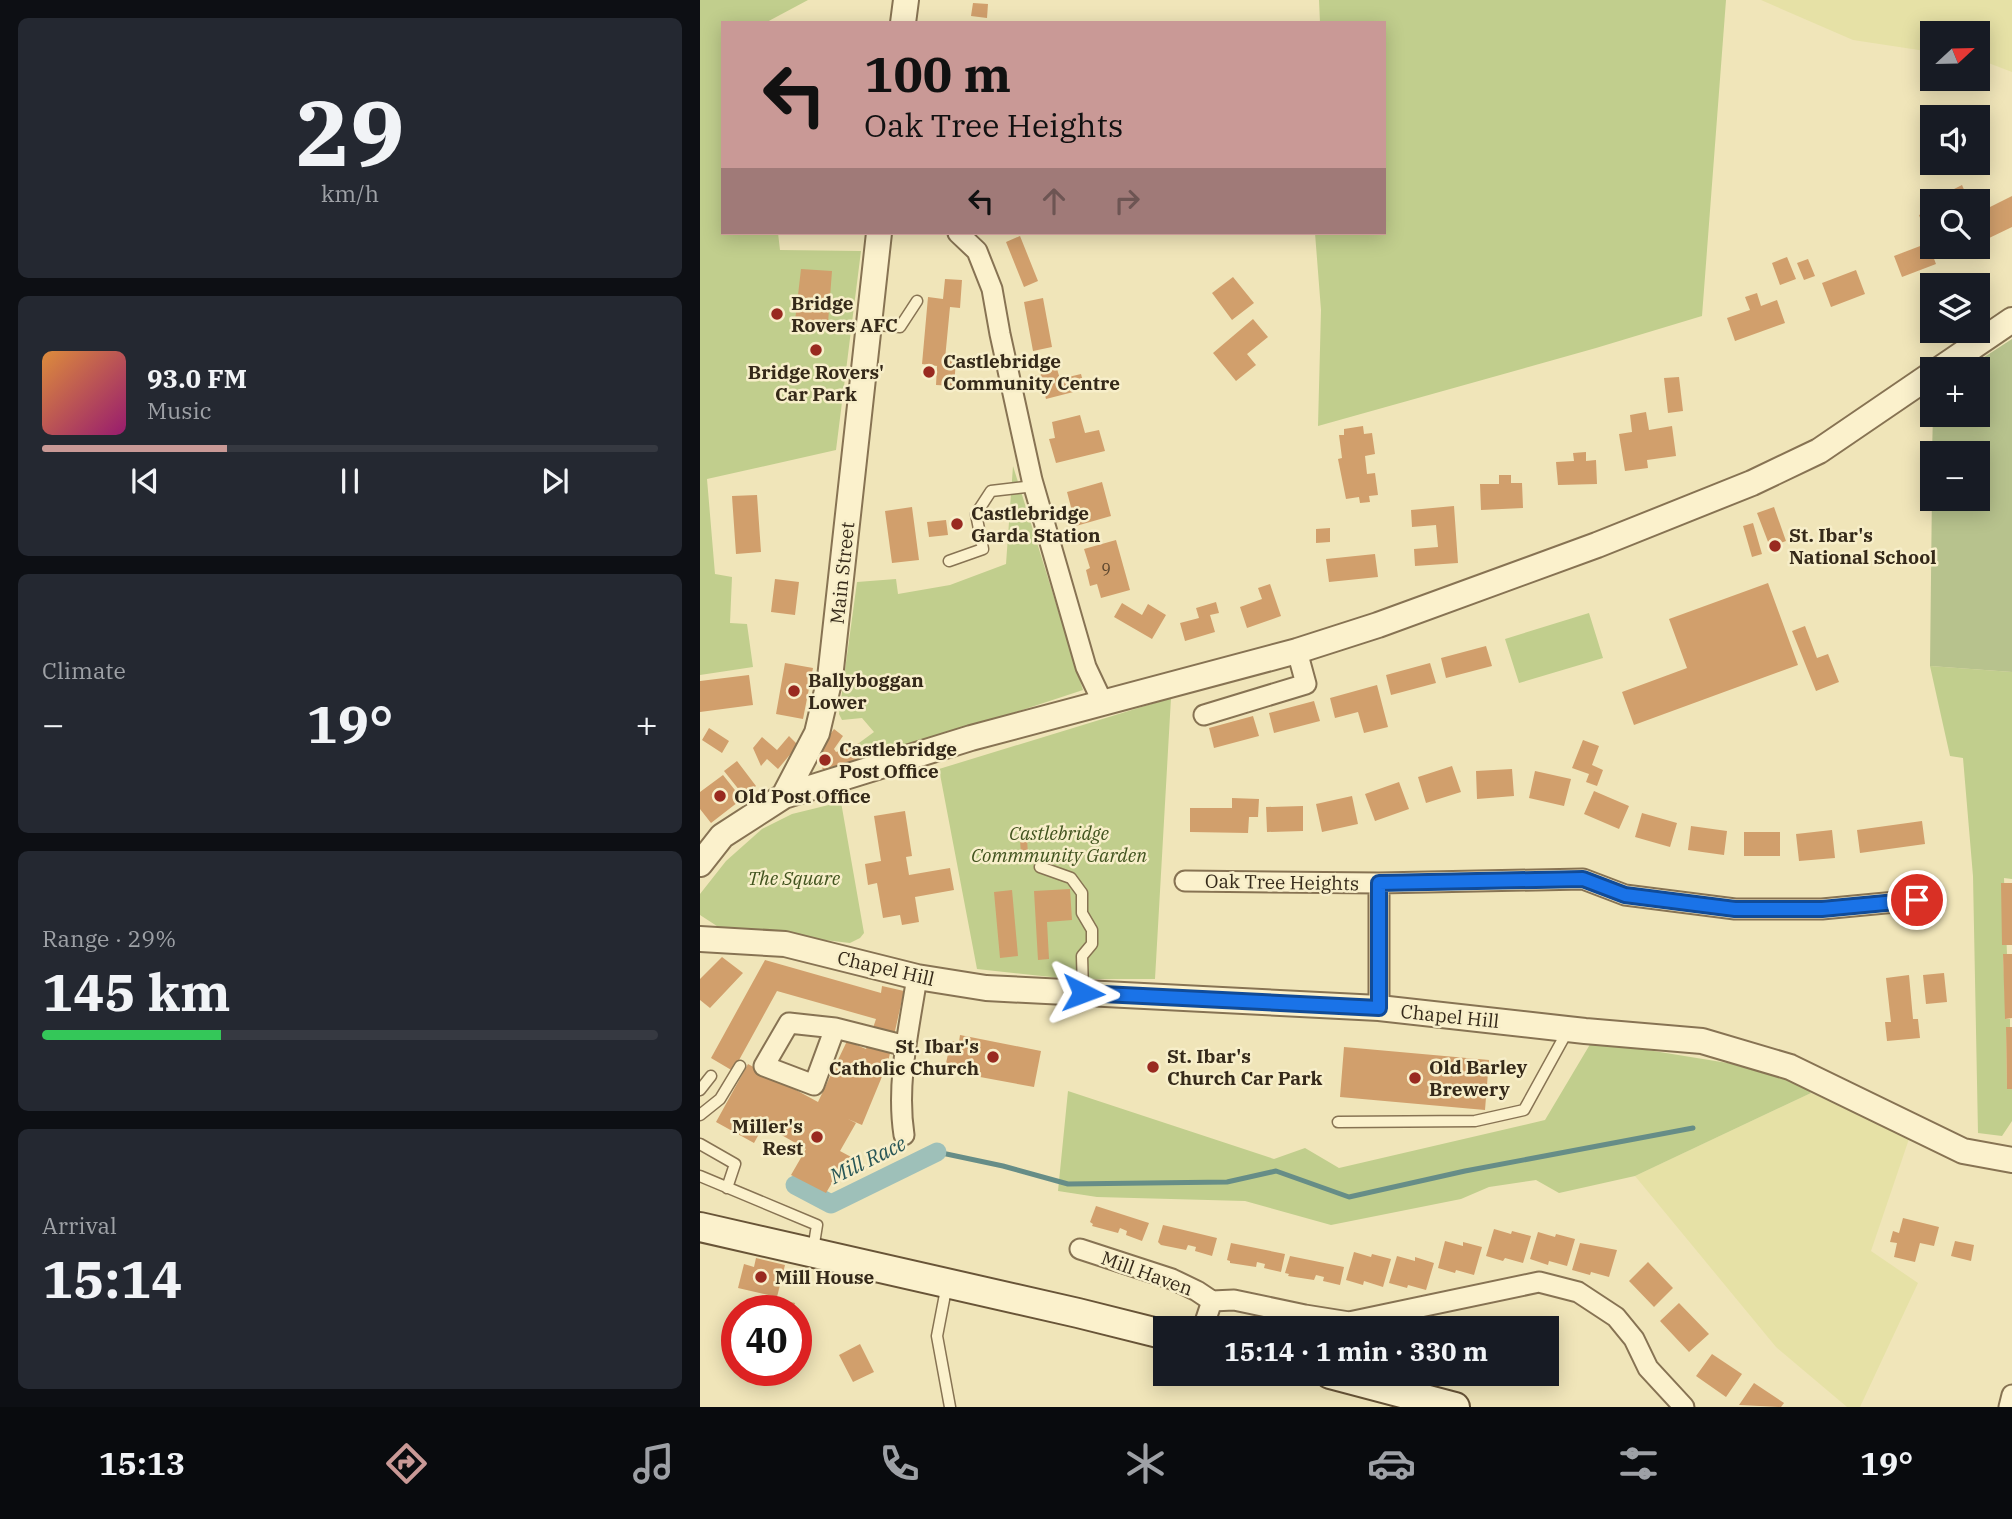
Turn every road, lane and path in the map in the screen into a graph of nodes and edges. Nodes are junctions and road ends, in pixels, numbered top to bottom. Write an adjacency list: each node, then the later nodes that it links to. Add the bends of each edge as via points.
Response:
1 (906, 0): 2 (street)
2 (903, 21)
3 (879, 235): 7 (street, Main Street)
4 (960, 235): 10 (street, via 977,251 992,289)
5 (917, 301): 7 (lane, via 900,327)
6 (2011, 321): 8 (street)
7 (869, 324): 15 (street, Main Street, via 830,678 817,733)
8 (1958, 357)
9 (1920, 382): 12 (street, via 1819,451 1752,483 1597,545)
10 (1034, 486): 11 (lane, via 991,491 976,514 983,549); 13 (street, via 1086,667)
11 (949, 561)
12 (1297, 651): 13 (street); 14 (street, via 1306,684)
13 (1103, 704): 15 (street, via 971,738)
14 (1204, 715)
15 (784, 796): 16 (street, Main Street, via 722,836)
16 (700, 864)
17 (1040, 867): 23 (lane, via 1071,878 1082,893 1082,913 1092,930 1092,944 1082,956)
18 (1185, 881): 19 (street, Oak Tree Heights)
19 (1379, 883): 20 (street, Oak Tree Heights, via 1583,879 1625,895 1735,909 1822,909); 24 (street, Oak Tree Heights)
20 (1917, 900)
21 (700, 940): 22 (street, Chapel Hill, via 785,944)
22 (917, 977): 23 (street, Chapel Hill, via 986,988); 27 (street)
23 (1083, 993): 24 (street, Chapel Hill)
24 (1379, 1008): 26 (street, Chapel Hill)
25 (835, 1028): 27 (street)
26 (1568, 1029): 32 (lane, via 1524,1110 1475,1121); 35 (street, Chapel Hill, via 1702,1041 1790,1067 1963,1152)
27 (906, 1046): 33 (street, via 900,1110)
28 (740, 1066): 31 (lane, via 720,1099)
29 (711, 1076): 30 (lane)
30 (700, 1090)
31 (700, 1115)
32 (1338, 1122)
33 (904, 1135)
34 (700, 1144): 37 (lane, via 735,1164)
35 (2009, 1154)
36 (700, 1176): 37 (lane)
37 (727, 1188): 40 (lane, via 817,1225)
38 (700, 1227): 40 (main road)
39 (1080, 1249): 42 (street, Mill Haven, via 1171,1279)
40 (813, 1254): 41 (main road)
41 (947, 1284): 44 (main road); 47 (lane, via 937,1336)
42 (1212, 1301): 43 (street, Mill Haven); 49 (street, Mill Haven, via 1234,1300 1349,1322 1539,1282 1578,1292 1616,1317 1634,1339 1648,1368)
43 (1207, 1316)
44 (1153, 1332)
45 (1375, 1386): 48 (main road)
46 (2012, 1395): 50 (street)
47 (950, 1407)
48 (1455, 1407)
49 (1684, 1407)
50 (2009, 1407)

